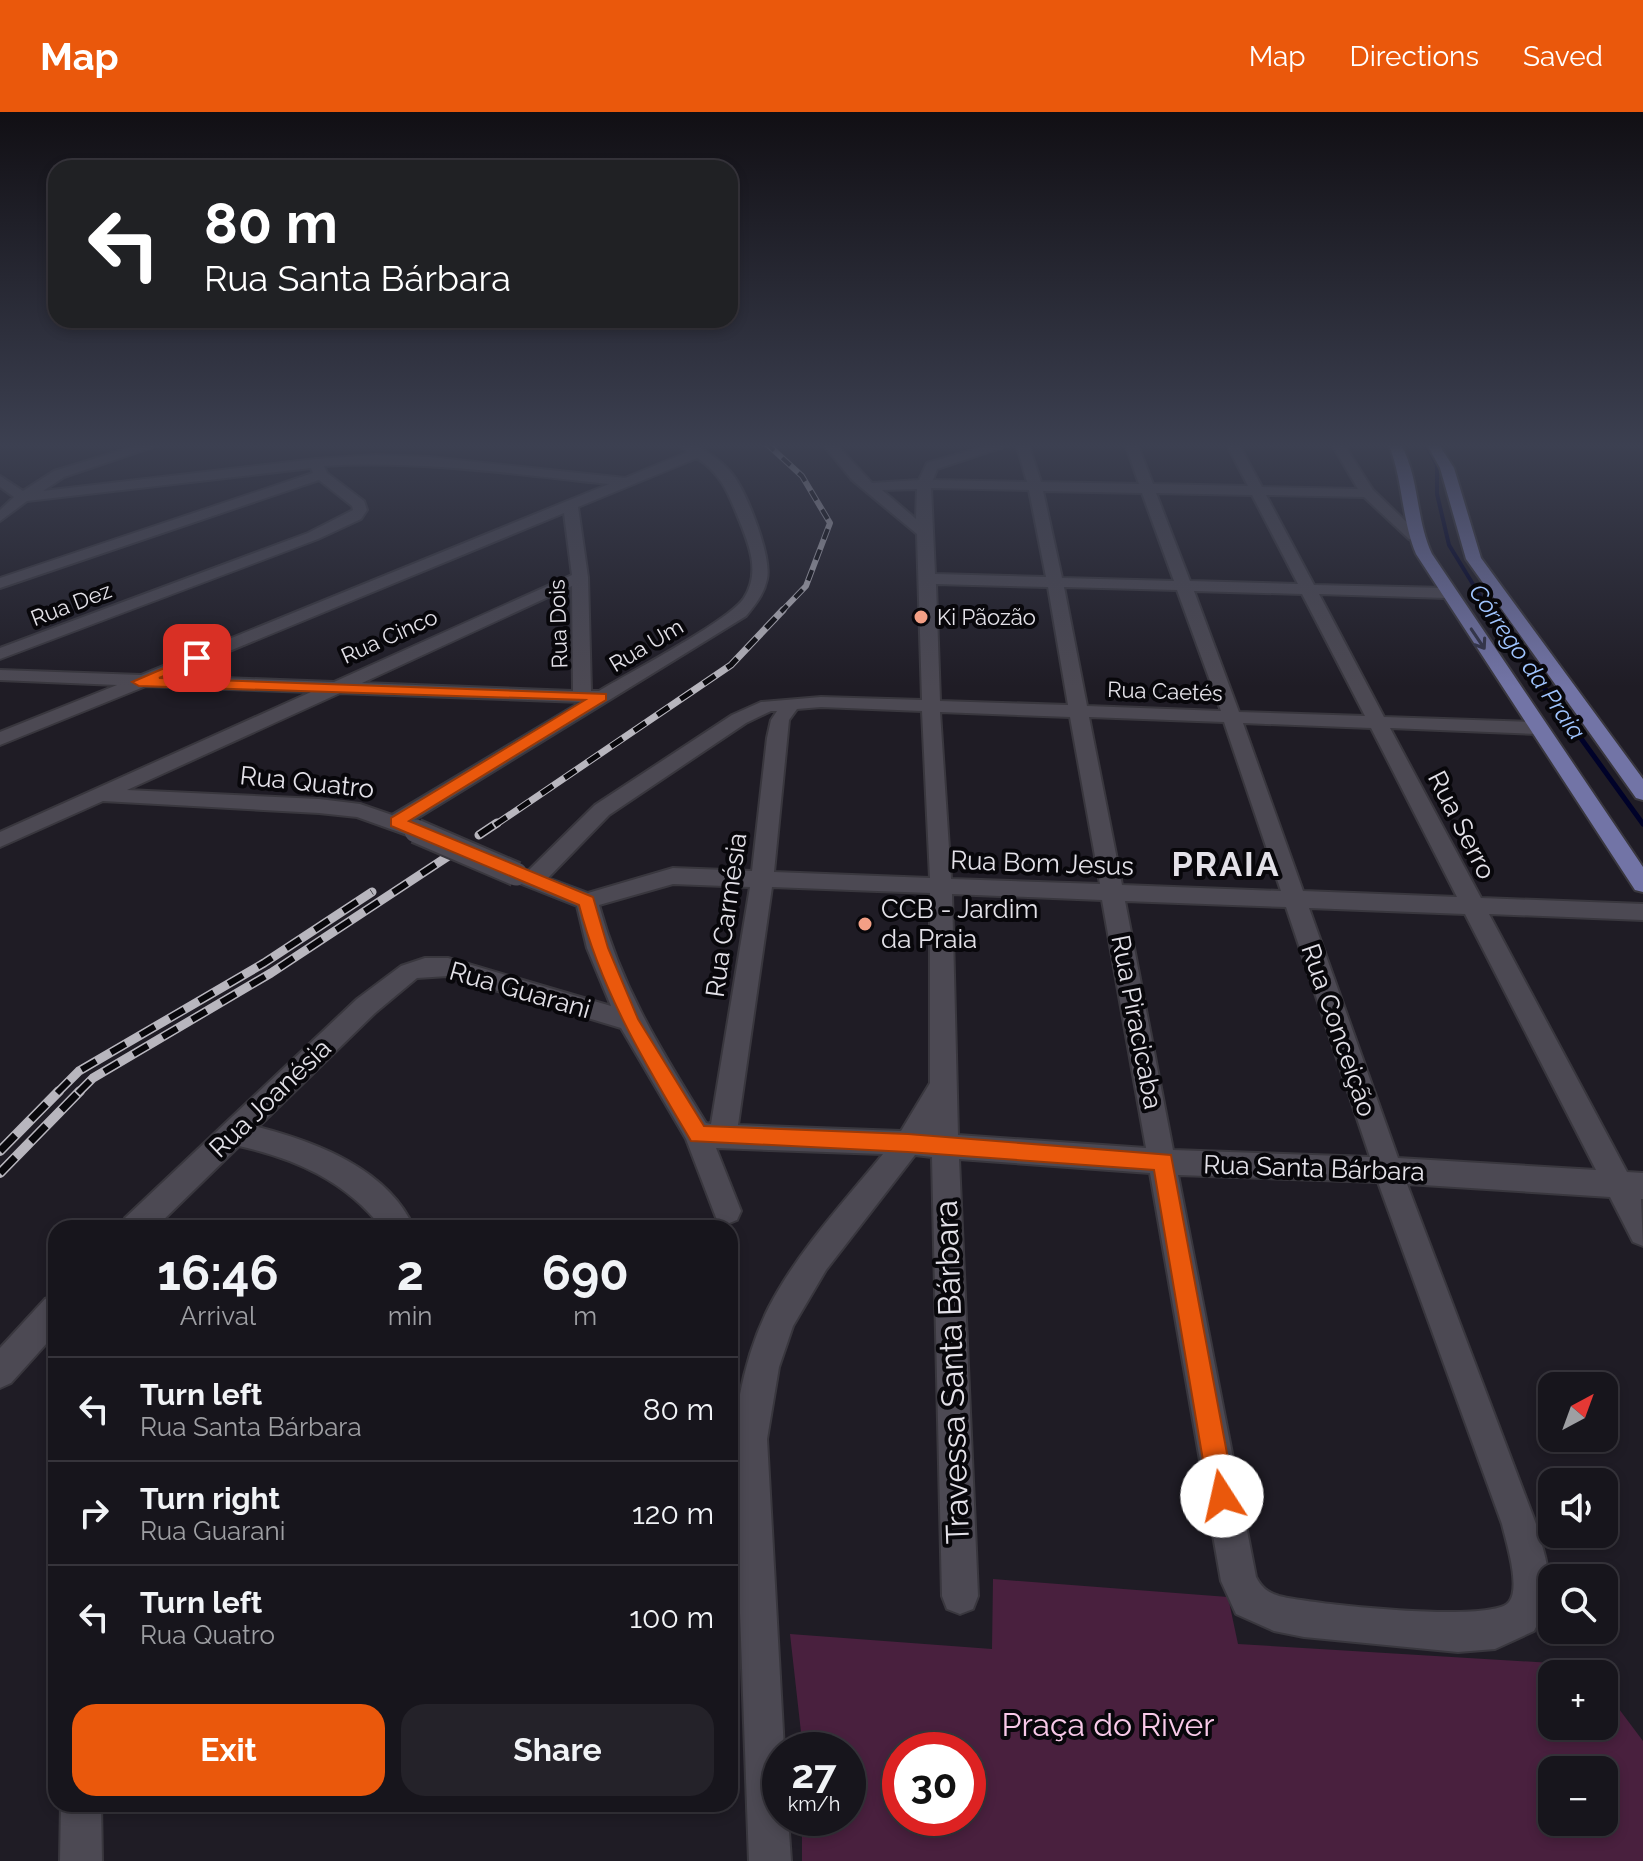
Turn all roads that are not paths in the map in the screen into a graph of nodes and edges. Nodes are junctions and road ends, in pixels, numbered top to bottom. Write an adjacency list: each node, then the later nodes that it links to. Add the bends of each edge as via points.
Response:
1 (163, 525): 18 (street)
2 (337, 525): 23 (street, Rua Dez)
3 (520, 525): 25 (street)
4 (573, 525): 16 (street, Rua Dois)
5 (749, 525): 27 (street, Rua Um, via 760,552 760,578 740,613)
6 (914, 525): 14 (street)
7 (924, 525): 14 (street, Travessa Santa Bárbara)
8 (1043, 525): 19 (street, Rua Piracicaba)
9 (1161, 525): 20 (street, Rua Conceição)
10 (1275, 525): 21 (street, Rua Serro)
11 (1402, 525): 15 (street)
12 (1412, 525): 15 (main road)
13 (1461, 525): 35 (main road, via 1474,559)
14 (924, 533): 17 (street, Travessa Santa Bárbara)
15 (1414, 536): 22 (main road)
16 (580, 577): 26 (street, Rua Cinco); 27 (street, Rua Dois)
17 (928, 579): 19 (street); 29 (street, Travessa Santa Bárbara)
18 (0, 583)
19 (1055, 583): 20 (street); 30 (street, Rua Piracicaba)
20 (1181, 586): 21 (street); 31 (street, Rua Conceição)
21 (1309, 590): 22 (street); 32 (street, Rua Serro)
22 (1447, 593): 33 (main road, one-way to 33)
23 (0, 654)
24 (0, 675): 25 (street)
25 (139, 682): 26 (street); 34 (street)
26 (334, 687): 27 (street); 36 (street, Rua Cinco)
27 (591, 696): 37 (street, Rua Um)
28 (791, 705): 29 (street, Rua Caetés); 39 (street, Rua Caetés, via 755,710 637,786); 40 (street, Rua Carmésia, via 776,738)
29 (931, 707): 30 (street, Rua Caetés); 42 (street, Travessa Santa Bárbara)
30 (1078, 712): 31 (street, Rua Caetés); 43 (street, Rua Piracicaba)
31 (1232, 717): 32 (street, Rua Caetés); 44 (street, Rua Conceição)
32 (1378, 723): 33 (street, Rua Caetés); 46 (street, Rua Serro)
33 (1537, 728): 41 (main road)
34 (0, 739)
35 (1643, 793)
36 (100, 795): 37 (street, Rua Quatro, via 319,806); 38 (street, Rua Cinco)
37 (396, 822): 39 (street, Rua Quatro, bridge)
38 (0, 840)
39 (524, 877): 45 (street, Rua Quatro)
40 (762, 880): 42 (street, Rua Bom Jesus); 45 (street, Rua Bom Jesus, via 673,876); 52 (street, Rua Carmésia)
41 (1643, 884)
42 (941, 888): 43 (street, Rua Bom Jesus); 50 (street, Travessa Santa Bárbara)
43 (1113, 892): 44 (street, Rua Bom Jesus); 55 (street, Rua Piracicaba)
44 (1293, 898): 46 (street, Rua Bom Jesus); 56 (street, Rua Conceição)
45 (587, 901): 49 (street, Rua Guarani, via 599,948)
46 (1472, 904): 47 (street, Rua Bom Jesus); 57 (street, Rua Serro)
47 (1643, 912)
48 (409, 972): 49 (street, Rua Guarani, via 448,967); 51 (street, Rua Joanésia, via 366,1006)
49 (630, 1021): 52 (street, Rua Guarani)
50 (943, 1085): 53 (street); 54 (street, Travessa Santa Bárbara)
51 (234, 1133): 59 (street, Rua Joanésia); 60 (street, via 274,1141 330,1163 380,1200)
52 (711, 1136): 53 (street, Rua Santa Bárbara); 58 (street, Rua Guarani)
53 (908, 1143): 54 (street, Rua Santa Bárbara); 64 (street, via 816,1260 780,1318 763,1367)
54 (945, 1147): 55 (street, Rua Santa Bárbara); 66 (street, Travessa Santa Bárbara)
55 (1163, 1162): 56 (street, Rua Santa Bárbara); 67 (street, Rua Piracicaba, via 1232,1557 1249,1601 1304,1619 1458,1633 1495,1630)
56 (1388, 1170): 57 (street, Rua Santa Bárbara); 67 (street, Rua Conceição, via 1519,1524 1530,1567 1531,1599)
57 (1631, 1186): 61 (street, Rua Serro)
58 (727, 1211)
59 (143, 1220)
60 (394, 1220)
61 (1643, 1232)
62 (48, 1319): 63 (street)
63 (0, 1372)
64 (750, 1439): 65 (street); 70 (street)
65 (738, 1468)
66 (960, 1596)
67 (1521, 1618)
68 (81, 1812): 69 (street)
69 (81, 1861)
70 (770, 1861)

